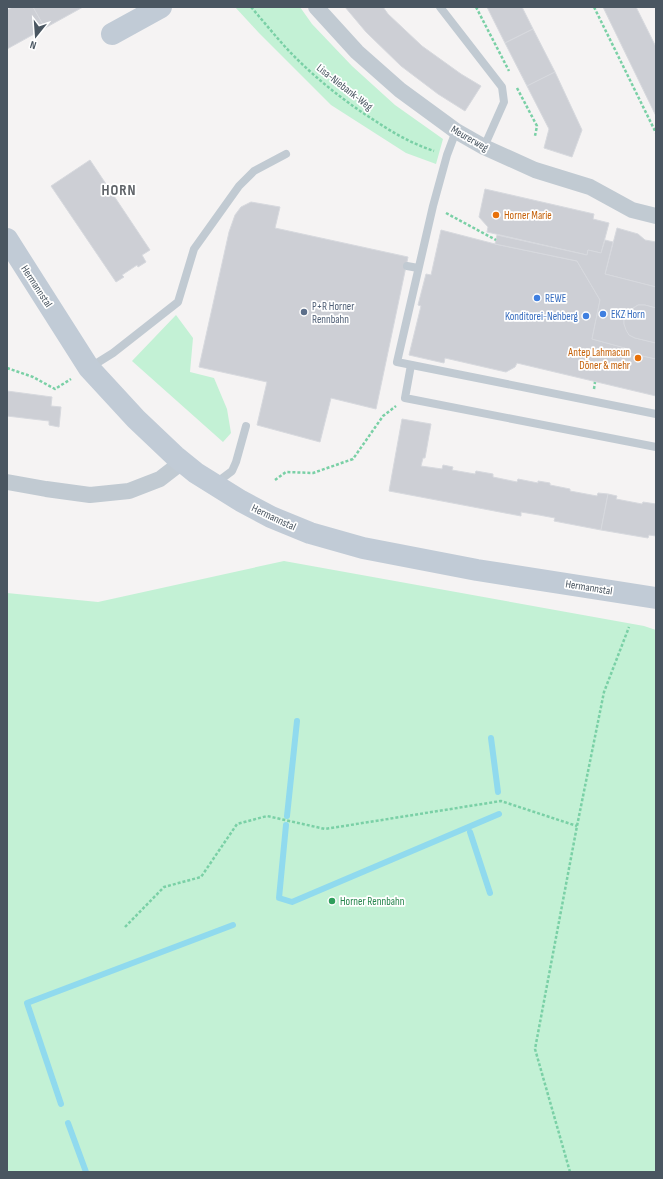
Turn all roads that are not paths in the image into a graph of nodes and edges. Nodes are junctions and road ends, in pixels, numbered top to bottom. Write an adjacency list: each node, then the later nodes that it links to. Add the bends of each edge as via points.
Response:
1 (161, 7): 4 (street)
2 (316, 7): 5 (street, Meurerweg, via 357,52 394,85)
3 (440, 7): 6 (lane, via 502,87 504,102)
4 (112, 34)
5 (456, 131): 6 (street, Meurerweg); 11 (lane, via 447,155)
6 (484, 147): 8 (street, Meurerweg, via 535,170 590,187 632,210)
7 (286, 154): 13 (lane, via 254,172 239,186 194,249 178,302 113,353)
8 (656, 216)
9 (7, 239): 13 (street, Hermannstal)
10 (407, 266): 11 (lane)
11 (418, 268): 12 (lane, via 396,362)
12 (411, 365): 14 (lane); 16 (lane, via 405,398)
13 (89, 368): 17 (street, Hermannstal, via 136,419)
14 (656, 414)
15 (246, 426): 19 (lane, via 232,471)
16 (656, 447)
17 (182, 462): 18 (street, via 160,479 129,491 90,495); 19 (street, Hermannstal)
18 (7, 482)
19 (214, 484): 20 (street, Hermannstal, via 271,517 310,533 363,548 485,571)
20 (656, 598)

